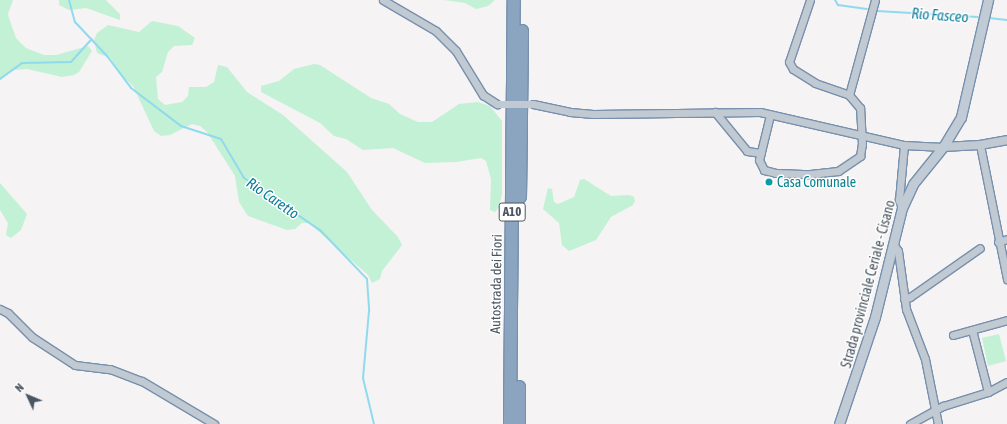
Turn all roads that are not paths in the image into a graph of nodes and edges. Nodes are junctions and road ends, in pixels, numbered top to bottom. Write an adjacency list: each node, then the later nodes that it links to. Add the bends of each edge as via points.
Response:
1 (383, 0): 8 (street, bridge, via 436,31 456,51 483,95 497,104 533,104 593,114)
2 (514, 0): 31 (highway, Autostrada dei Fiori / A10)
3 (522, 0): 32 (highway, Autostrada dei Fiori / A10)
4 (810, 0): 7 (street, via 789,62 793,69 815,83)
5 (875, 0): 7 (street)
6 (988, 0): 14 (main road, Strada provinciale Ceriale - Cisano, via 961,117)
7 (849, 95): 10 (street, via 860,108)
8 (715, 112): 9 (street, via 750,111); 15 (street, via 747,151)
9 (770, 115): 10 (street); 15 (street)
10 (862, 136): 12 (street); 15 (street, via 860,156 838,171 776,173 764,170 759,160)
11 (1007, 140): 13 (street)
12 (904, 145): 14 (street); 16 (street, via 899,200)
13 (980, 145): 14 (street); 18 (street)
14 (943, 147): 16 (main road, Strada provinciale Ceriale - Cisano, via 913,184)
15 (760, 153)
16 (902, 208): 19 (main road, Strada provinciale Ceriale - Cisano)
17 (1007, 239): 18 (street)
18 (998, 242): 21 (street)
19 (894, 245): 22 (street, via 898,251); 33 (main road, Strada provinciale Ceriale - Cisano, via 857,377)
20 (980, 248): 22 (street)
21 (1007, 279)
22 (904, 299): 29 (street, via 925,359)
23 (0, 309): 30 (street, via 8,313 32,337 75,365 110,369 142,381)
24 (1007, 320): 25 (street)
25 (972, 330): 26 (street); 28 (street)
26 (953, 335)
27 (1007, 382): 28 (street)
28 (988, 392): 29 (street)
29 (935, 409): 34 (street); 35 (street)
30 (214, 424)
31 (510, 424)
32 (519, 424)
33 (839, 424)
34 (910, 424)
35 (938, 424)

